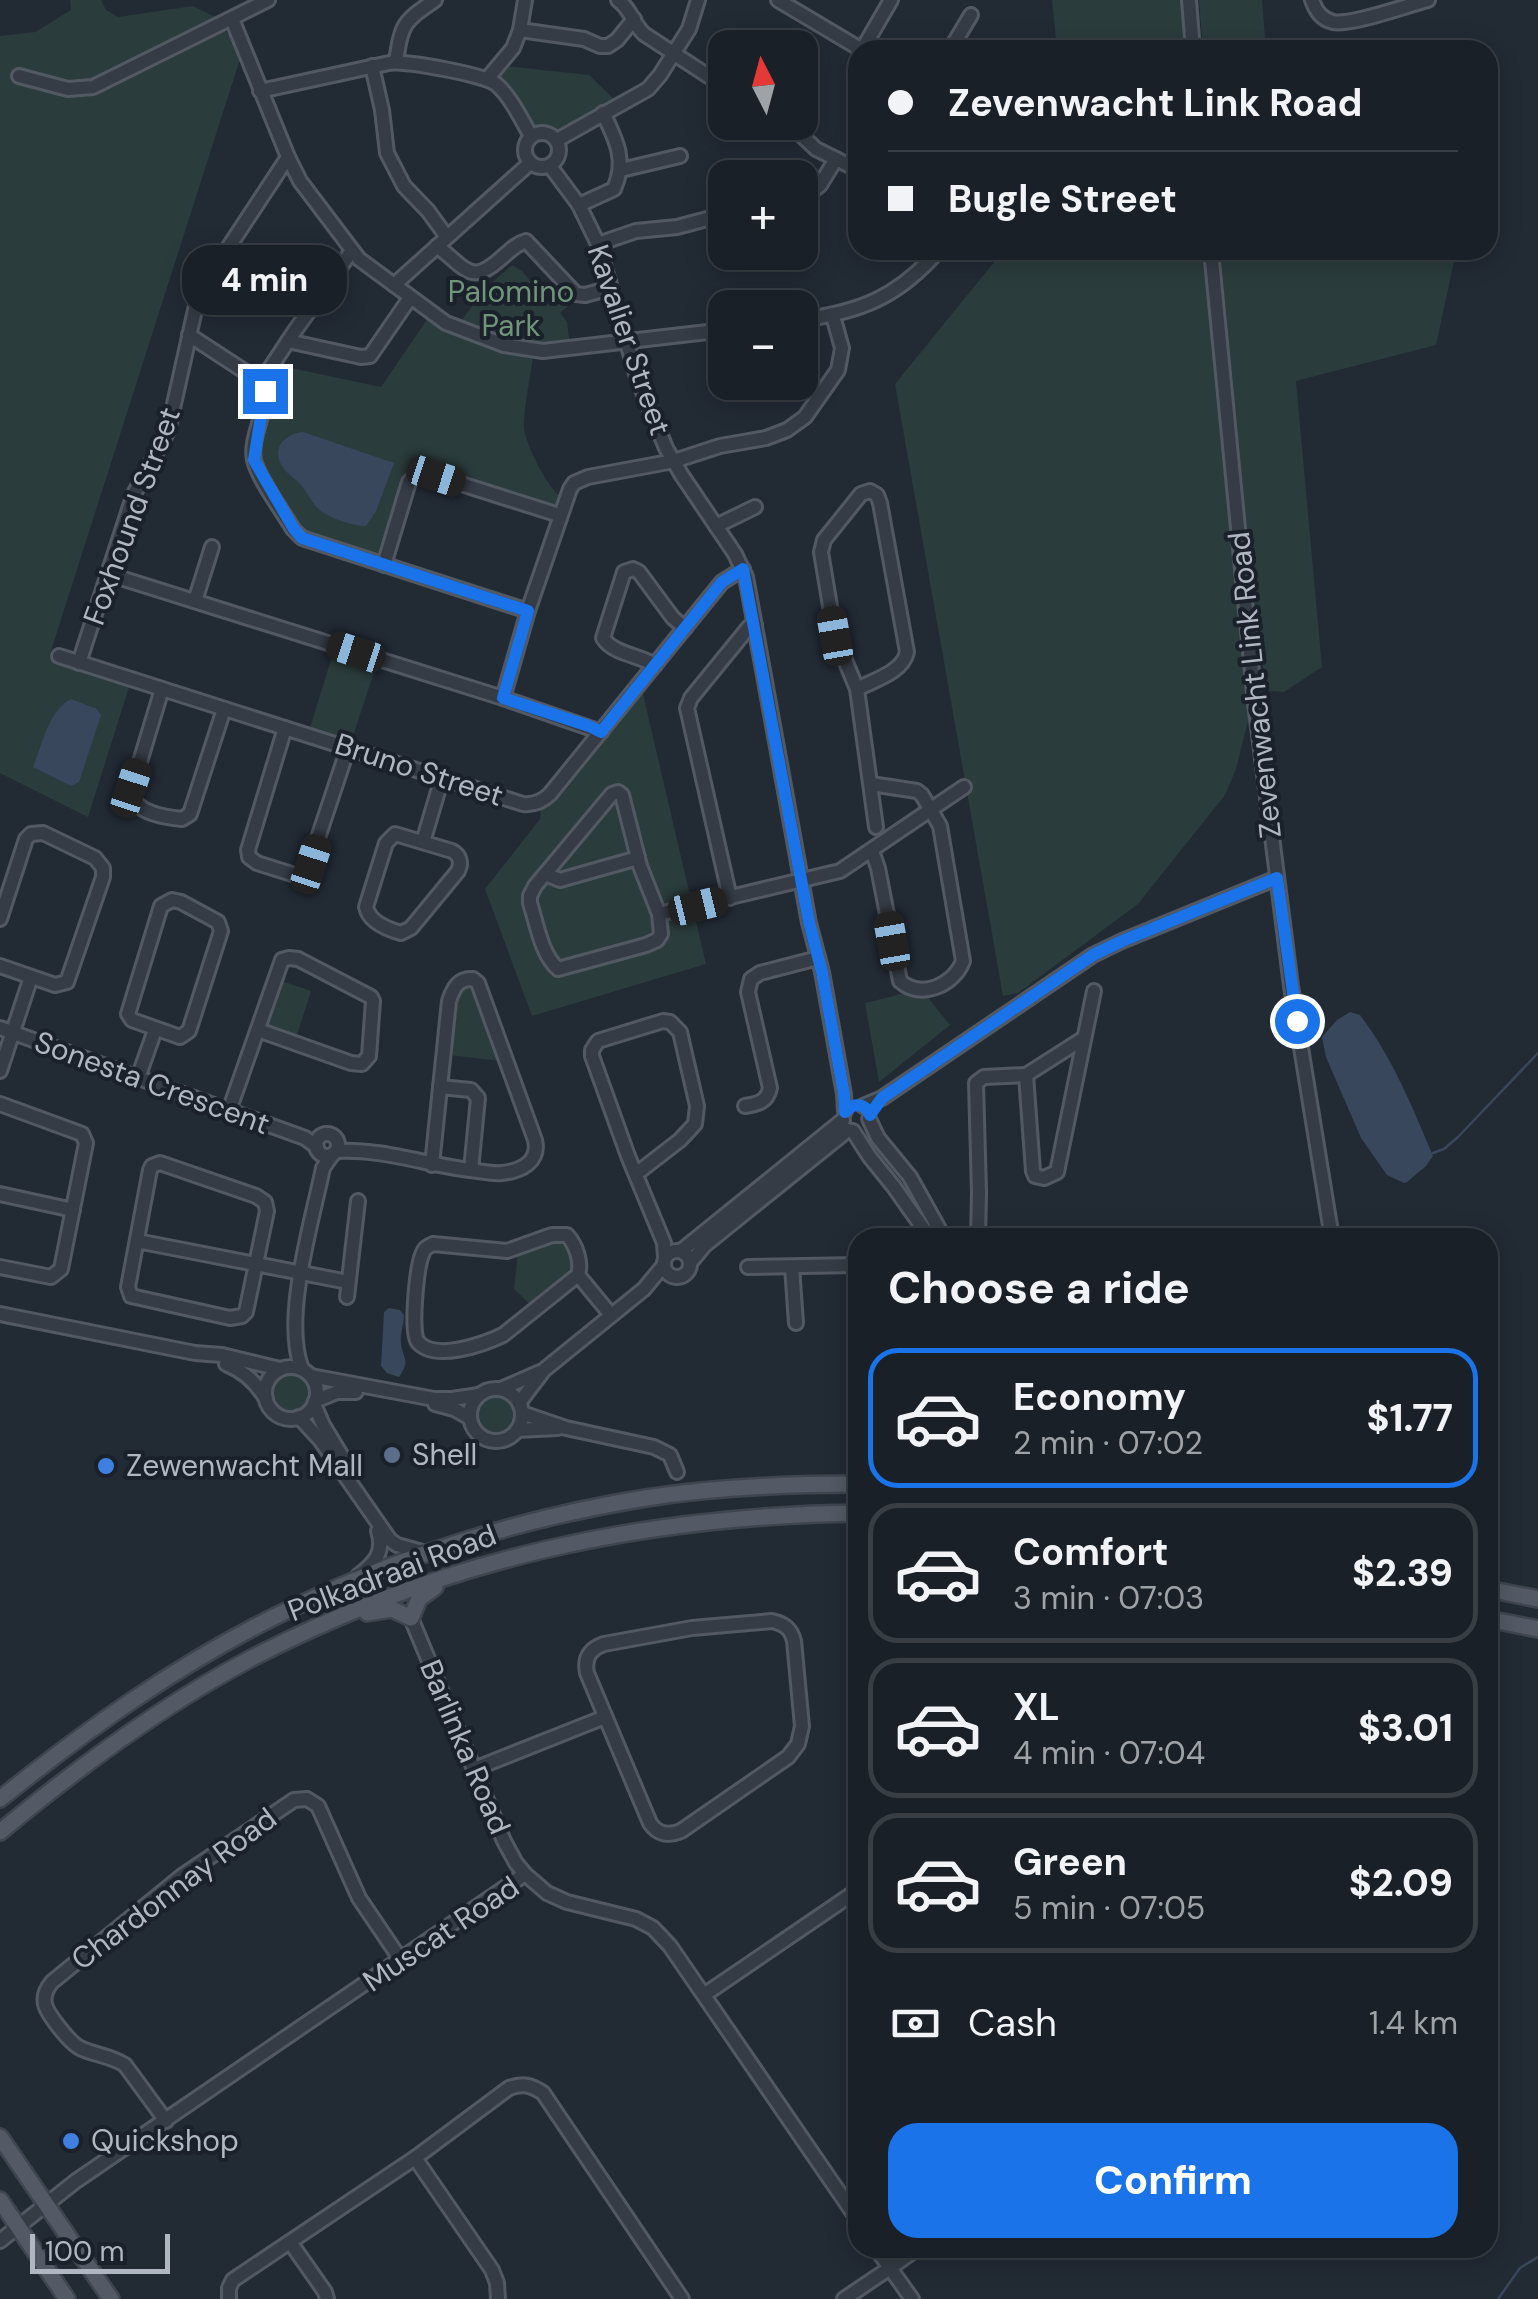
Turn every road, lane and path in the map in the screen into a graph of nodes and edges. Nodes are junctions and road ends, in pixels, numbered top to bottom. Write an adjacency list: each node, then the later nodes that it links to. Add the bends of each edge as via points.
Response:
1 (268, 0): 13 (street)
2 (435, 0): 21 (street, via 404,23)
3 (525, 0): 15 (street)
4 (618, 0): 14 (street)
5 (698, 0): 20 (street)
6 (778, 0): 11 (street)
7 (891, 0): 17 (street)
8 (1189, 0): 19 (street)
9 (1312, 0): 10 (street, via 1324,18 1340,23)
10 (1420, 1)
11 (799, 5): 16 (street)
12 (971, 15): 18 (street)
13 (232, 18): 23 (street, via 93,87 60,88); 26 (street)
14 (634, 19): 15 (street, via 608,46); 20 (street)
15 (520, 30): 25 (street)
16 (848, 40)
17 (868, 40)
18 (956, 40)
19 (1192, 40)
20 (673, 54): 24 (street); 27 (street, via 648,89)
21 (396, 62): 22 (street); 25 (street)
22 (372, 66): 26 (street); 41 (street, via 387,152)
23 (19, 76)
24 (708, 76)
25 (486, 79): 28 (street)
26 (260, 91): 32 (street)
27 (603, 114): 29 (street); 37 (street, via 618,144)
28 (531, 136): 29 (street, via 545,132); 34 (street, via 524,149)
29 (557, 140): 36 (street, via 559,154)
30 (806, 140): 33 (street)
31 (680, 156): 37 (street)
32 (288, 158): 43 (street); 52 (street, Foxhound Street, via 202,286)
33 (836, 159): 35 (street); 38 (street)
34 (530, 163): 36 (street); 41 (street)
35 (848, 165)
36 (550, 166): 39 (street, Kavalier Street)
37 (621, 170): 39 (street, via 614,189)
38 (818, 187)
39 (579, 205): 42 (street, Kavalier Street)
40 (708, 219): 42 (street, via 636,230)
41 (442, 242): 46 (street); 47 (street, via 479,274 526,241 576,294)
42 (598, 244): 47 (street, Kavalier Street)
43 (351, 252): 46 (street); 53 (street)
44 (930, 260): 49 (street, via 896,290)
45 (1212, 260): 87 (street, Zevenwacht Link Road)
46 (394, 285): 48 (street)
47 (610, 288): 54 (street, Kavalier Street)
48 (410, 298): 53 (street, via 370,356); 54 (street, via 469,333 524,350)
49 (832, 316): 50 (street); 56 (street, via 841,363 805,417 778,434)
50 (818, 318)
51 (708, 332): 54 (street)
52 (189, 335): 55 (street); 63 (street, Foxhound Street, via 168,431 134,494)
53 (288, 341): 55 (street)
54 (627, 342): 56 (street, Kavalier Street)
55 (261, 382): 61 (street, via 265,396 254,460 294,529 306,540)
56 (674, 462): 58 (street, via 580,480); 59 (street, Kavalier Street)
57 (755, 507): 59 (street)
58 (559, 515): 61 (street, via 418,474 409,482); 65 (street)
59 (716, 526): 62 (street, Kavalier Street)
60 (212, 547): 64 (street)
61 (384, 566): 65 (street)
62 (743, 569): 66 (street, Kavalier Street); 67 (street, Bruno Street, via 722,582)
63 (108, 574): 64 (street); 69 (street, Foxhound Street)
64 (195, 601): 73 (street)
65 (528, 611): 73 (street)
66 (754, 626): 88 (street, Kavalier Street); 89 (street, via 687,708)
67 (685, 628): 70 (street, Bruno Street); 70 (street, via 639,572 624,572 604,638 611,648)
68 (58, 656): 69 (street, Bruno Street)
69 (79, 663): 71 (street, Bruno Street)
70 (655, 665): 76 (street, Bruno Street)
71 (162, 689): 74 (street, Bruno Street); 74 (street, via 130,795 142,809 182,819 190,814)
72 (856, 689): 72 (street, via 907,656 880,502 870,491 824,540 821,552 835,636); 79 (street)
73 (503, 698): 76 (street)
74 (224, 709): 75 (street, Bruno Street)
75 (285, 728): 77 (street, Bruno Street); 77 (street, via 248,850 251,860 270,868 298,876 309,869)
76 (601, 732): 78 (street, Bruno Street, via 536,804)
77 (348, 748): 78 (street, Bruno Street)
78 (442, 778): 83 (street)
79 (871, 784): 81 (street, via 916,791); 82 (street)
80 (964, 787): 81 (street)
81 (930, 810): 84 (street); 84 (street, via 940,826 963,957 959,971 938,988 909,988 900,981)
82 (876, 827)
83 (423, 842): 83 (street, via 399,834 389,838 366,904 370,918 397,932 411,928 460,868 455,853)
84 (872, 851): 88 (street, via 840,871)
85 (638, 858): 86 (street, via 560,880); 86 (street, via 618,792); 90 (street)
86 (545, 874): 90 (street, via 530,904 558,969 656,940)
87 (1277, 878): 107 (street, via 1093,955); 120 (street, Zevenwacht Link Road)
88 (801, 881): 89 (street); 92 (street, Kavalier Street)
89 (730, 898): 90 (street)
90 (659, 914)
91 (0, 918): 94 (street, via 31,834 43,833 102,865 70,979 60,986)
92 (818, 958): 105 (street, via 750,979 770,1088 762,1102); 107 (street, Kavalier Street)
93 (0, 966): 94 (street)
94 (31, 978): 96 (street)
95 (1094, 991): 99 (street)
96 (7, 1030): 100 (street); 102 (street, Sonesta Crescent)
97 (155, 1030): 97 (street, via 176,1037 189,1030 221,931 218,922 172,900 161,906 128,1011 132,1020); 102 (street)
98 (258, 1030): 98 (street, via 285,958 373,1002 369,1056 362,1064); 106 (street)
99 (1084, 1038): 101 (street); 101 (street, via 1056,1172 1044,1178 1033,1171)
100 (0, 1072)
101 (1026, 1075): 119 (street, via 976,1083)
102 (138, 1078): 106 (street, Sonesta Crescent)
103 (440, 1087): 111 (street); 112 (street, via 471,1090 478,1098); 112 (street, Sonesta Crescent, via 449,1001 458,982 473,978 537,1146 530,1164 497,1174)
104 (0, 1104): 116 (street, via 84,1136)
105 (745, 1106)
106 (230, 1111): 108 (street, Sonesta Crescent)
107 (854, 1115): 109 (street); 110 (street); 118 (street, via 896,1158); 122 (street)
108 (324, 1146): 111 (street, Sonesta Crescent); 128 (street)
109 (825, 1148): 110 (street, via 843,1144); 122 (street, via 705,1245)
110 (868, 1156): 117 (street)
111 (432, 1165): 112 (street, Sonesta Crescent)
112 (471, 1170)
113 (636, 1174): 113 (street, via 592,1050 598,1041 670,1022 680,1032 698,1114 690,1131); 122 (street)
114 (0, 1194): 116 (street)
115 (358, 1201): 130 (street)
116 (73, 1210): 125 (street, via 56,1276)
117 (923, 1228)
118 (938, 1228)
119 (978, 1228)
120 (1330, 1228)
121 (136, 1242): 123 (street); 123 (street, via 131,1296 212,1314 236,1318 246,1312); 123 (street, via 150,1170 164,1164 265,1202)
122 (673, 1259): 133 (street)
123 (255, 1264): 128 (street)
124 (848, 1265): 127 (street)
125 (0, 1267)
126 (748, 1267): 127 (street)
127 (792, 1267): 134 (street)
128 (301, 1273): 130 (street); 135 (street)
129 (578, 1275): 129 (street, via 578,1256 564,1234 507,1251 433,1244 420,1261 415,1338 448,1351 488,1342); 133 (street)
130 (348, 1282): 131 (street)
131 (347, 1297)
132 (0, 1314): 136 (street)
133 (610, 1315): 138 (street)
134 (796, 1322)
135 (295, 1341): 137 (street); 139 (street)
136 (195, 1353): 137 (street); 142 (street, via 236,1368)
137 (282, 1368): 139 (street); 142 (street, via 269,1379)
138 (544, 1370): 140 (street); 144 (street)
139 (306, 1372): 141 (street, via 416,1397); 143 (street)
140 (501, 1390): 141 (street); 144 (street)
141 (480, 1394): 146 (street)
142 (266, 1400): 145 (street, via 279,1415)
143 (315, 1403): 145 (street); 146 (street, via 356,1392 443,1406); 151 (street)
144 (520, 1408): 147 (street); 148 (street)
145 (299, 1417): 151 (street)
146 (470, 1418): 148 (street, via 475,1431 491,1441)
147 (566, 1428): 148 (street); 149 (street, via 654,1447 670,1455)
148 (517, 1430)
149 (677, 1472)
150 (848, 1484): 154 (main road, Polkadraai Road, via 648,1498 543,1519)
151 (357, 1490): 153 (street)
152 (848, 1513): 155 (main road, Polkadraai Road, via 692,1522)
153 (374, 1518): 154 (street, via 397,1545); 156 (street, via 380,1552)
154 (428, 1554): 156 (main road, Polkadraai Road)
155 (498, 1560): 159 (main road, via 426,1592); 162 (main road, Polkadraai Road)
156 (344, 1586): 165 (main road, Polkadraai Road, via 175,1674)
157 (1498, 1591): 158 (main road)
158 (1538, 1599)
159 (411, 1618): 162 (main road, via 398,1610 372,1610); 164 (street, Barlinka Road)
160 (1498, 1621): 161 (main road)
161 (1538, 1629)
162 (297, 1636): 166 (main road, Polkadraai Road, via 155,1717)
163 (605, 1717): 163 (street, via 586,1666 594,1648 692,1628 772,1621 792,1634 798,1744 672,1834 654,1830); 164 (street)
164 (474, 1769): 167 (street, Barlinka Road, via 504,1841)
165 (0, 1800)
166 (0, 1832)
167 (526, 1874): 169 (street, Muscat Road); 170 (street, Muscat Road, via 568,1902 653,1928)
168 (848, 1897): 170 (street)
169 (401, 1960): 171 (street, Muscat Road); 171 (street, Chardonnay Road, via 359,1898 318,1806 307,1799 294,1800 186,1872 52,1982 44,1999 72,2042 125,2065)
170 (704, 1994): 176 (street, Muscat Road)
171 (166, 2121): 175 (street, Muscat Road)
172 (0, 2136): 175 (main road)
173 (415, 2158): 179 (street); 187 (street, via 492,2270); 188 (street, via 508,2088 536,2088)
174 (0, 2200): 177 (main road)
175 (46, 2204): 177 (street, Muscat Road); 184 (main road)
176 (848, 2205)
177 (18, 2227): 178 (street, Muscat Road); 183 (main road)
178 (0, 2242)
179 (290, 2242): 185 (street, via 233,2280); 186 (street)
180 (883, 2258): 182 (street)
181 (904, 2258): 182 (street)
182 (890, 2268): 189 (street); 190 (street)
183 (67, 2299)
184 (112, 2299)
185 (229, 2299)
186 (326, 2299)
187 (498, 2299)
188 (682, 2299)
189 (844, 2299)
190 (912, 2299)

